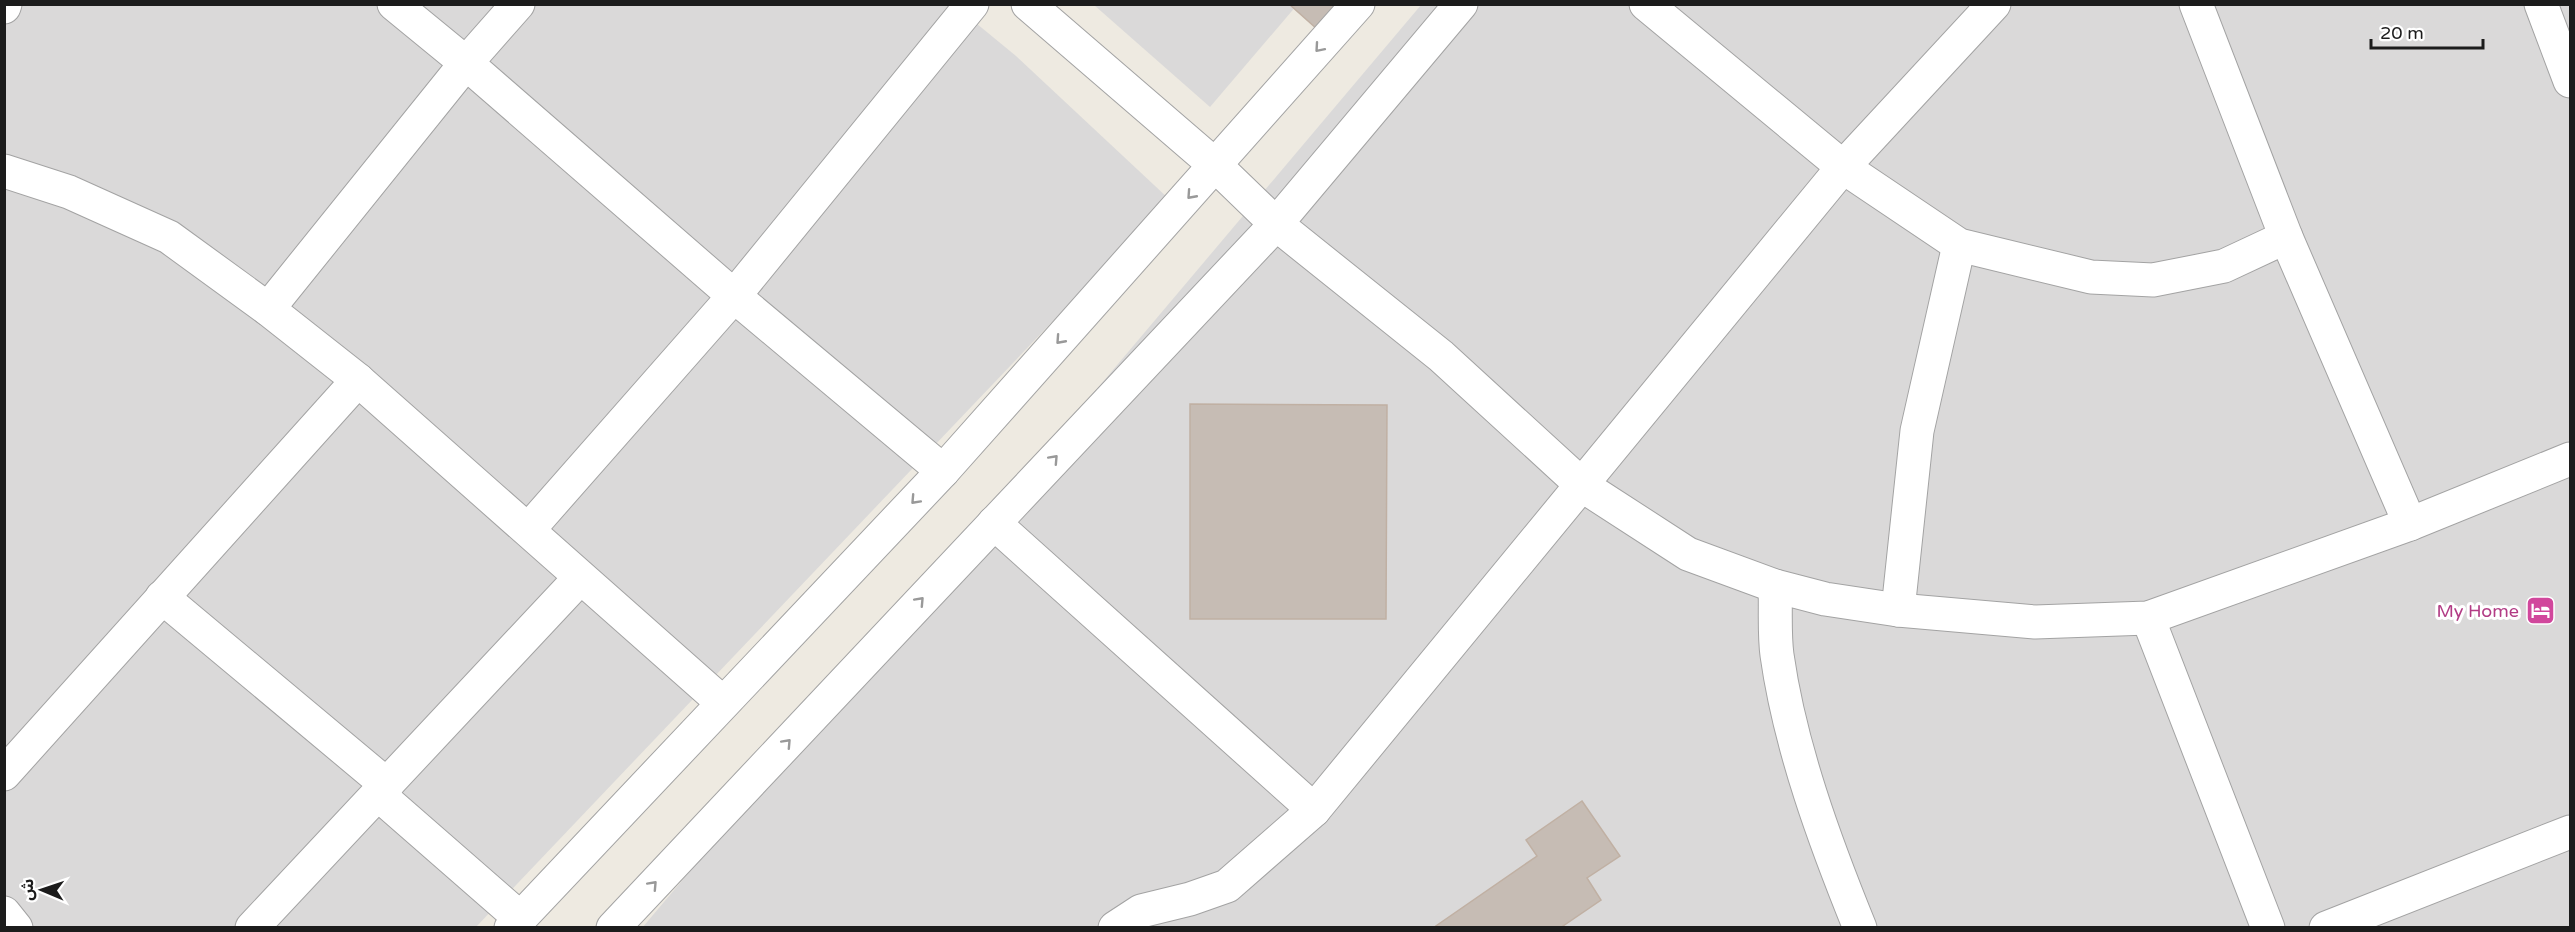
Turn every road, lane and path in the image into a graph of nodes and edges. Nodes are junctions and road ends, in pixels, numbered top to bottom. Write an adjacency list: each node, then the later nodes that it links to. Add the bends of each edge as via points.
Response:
1 (394, 4): 11 (street)
2 (518, 4): 11 (street)
3 (972, 4): 19 (street)
4 (1028, 4): 13 (street)
5 (1358, 4): 13 (street, one-way to 13)
6 (1461, 4): 16 (street)
7 (1646, 4): 14 (street)
8 (1994, 4): 14 (street)
9 (2196, 4): 17 (street)
10 (2541, 4): 12 (street)
11 (466, 63): 19 (street); 20 (street)
12 (2571, 81)
13 (1216, 166): 16 (street); 23 (street, one-way to 23)
14 (1843, 166): 18 (street); 24 (street)
15 (4, 171): 20 (street, via 69,192 169,237)
16 (1276, 224): 24 (street, via 1441,356); 25 (street, one-way to 16)
17 (2286, 237): 18 (street, via 2224,266 2153,280 2091,278); 26 (street)
18 (1959, 245): 31 (street, via 1917,431)
19 (734, 296): 23 (street); 27 (street)
20 (268, 309): 21 (street)
21 (358, 380): 27 (street); 30 (street)
22 (2571, 459): 26 (street)
23 (943, 471): 33 (street, one-way to 33)
24 (1583, 486): 29 (street, via 1688,554); 36 (street)
25 (994, 523): 36 (street); 42 (street, one-way to 25)
26 (2410, 524): 32 (street)
27 (529, 529): 28 (street)
28 (580, 578): 33 (street); 35 (street)
29 (1775, 586): 31 (street); 44 (street, via 1777,654 1792,729)
30 (162, 597): 34 (street); 35 (street)
31 (1898, 610): 32 (street, via 2035,622)
32 (2148, 618): 45 (street)
33 (723, 703): 39 (street)
34 (4, 774)
35 (383, 790): 39 (street); 41 (street)
36 (1314, 810): 43 (street, via 1227,886 1141,911)
37 (2571, 832): 46 (street)
38 (4, 913): 40 (street)
39 (516, 923)
40 (16, 927)
41 (252, 927)
42 (613, 927)
43 (1114, 927)
44 (1860, 927)
45 (2268, 927)
46 (2326, 927)

